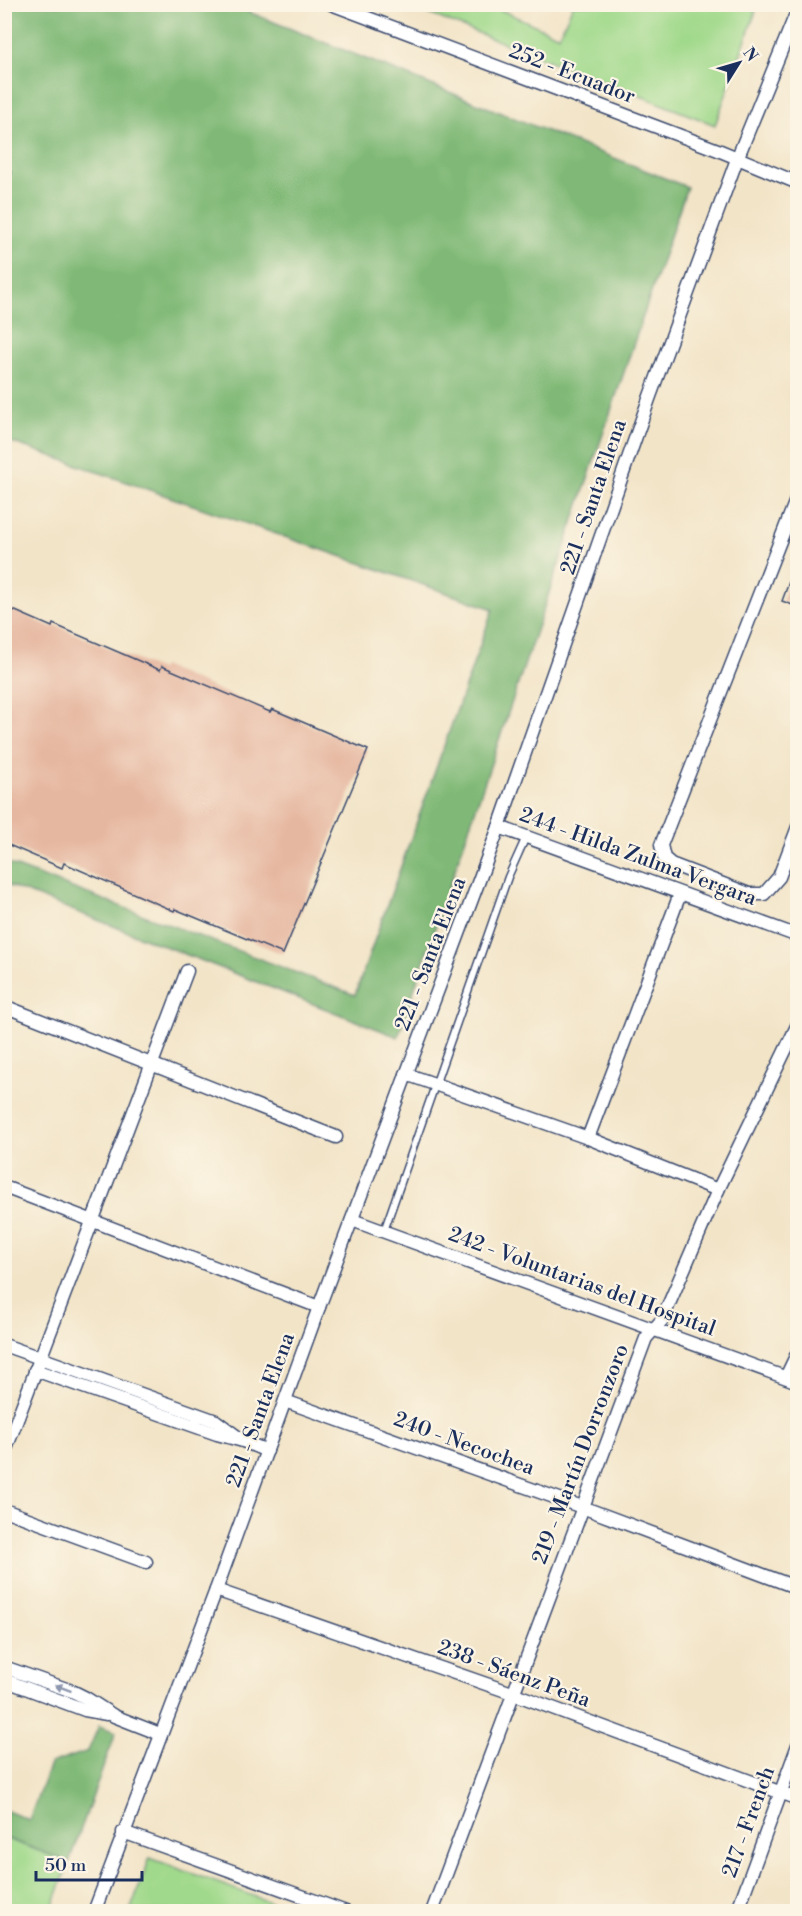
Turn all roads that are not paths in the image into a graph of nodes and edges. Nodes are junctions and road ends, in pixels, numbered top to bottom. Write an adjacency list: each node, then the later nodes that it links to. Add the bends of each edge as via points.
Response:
1 (332, 4): 3 (street, 252 - Ecuador)
2 (798, 9): 3 (street, 221 - Santa Elena)
3 (737, 159): 4 (street, 252 - Ecuador); 6 (street, 221 - Santa Elena)
4 (798, 183)
5 (798, 495): 7 (street, via 661,846 664,858 671,864 749,894 764,894 779,877)
6 (499, 827): 8 (street, 244 - Hilda Zulma Vergara); 15 (street, 221 - Santa Elena)
7 (798, 827)
8 (527, 837): 9 (street, 244 - Hilda Zulma Vergara); 16 (lane, via 508,877)
9 (680, 894): 10 (street, 244 - Hilda Zulma Vergara); 18 (street)
10 (798, 936)
11 (187, 970): 14 (street)
12 (4, 1006): 14 (street)
13 (798, 1024): 20 (street, 219 - Martín Dorronzoro)
14 (151, 1065): 17 (street); 21 (street)
15 (406, 1074): 16 (street); 22 (street, 221 - Santa Elena)
16 (435, 1085): 18 (street); 23 (lane)
17 (336, 1137)
18 (588, 1138): 20 (street)
19 (4, 1187): 21 (street)
20 (718, 1191): 25 (street, 219 - Martín Dorronzoro, via 662,1320)
21 (92, 1220): 24 (street); 28 (street)
22 (352, 1220): 23 (street, 242 - Voluntarias del Hospital); 24 (street, 221 - Santa Elena)
23 (384, 1231): 25 (street, 242 - Voluntarias del Hospital)
24 (319, 1307): 30 (street, 221 - Santa Elena)
25 (654, 1329): 29 (street, 242 - Voluntarias del Hospital); 33 (street, 219 - Martín Dorronzoro, via 646,1338)
26 (4, 1345): 28 (street)
27 (798, 1352): 29 (street)
28 (37, 1364): 31 (street, via 216,1421 243,1441); 32 (street)
29 (792, 1380)
30 (285, 1401): 31 (street, 221 - Santa Elena); 33 (street, 240 - Necochea)
31 (267, 1451): 37 (street, 221 - Santa Elena)
32 (4, 1454)
33 (582, 1507): 36 (street, 240 - Necochea); 40 (street, 219 - Martín Dorronzoro)
34 (4, 1510): 35 (street)
35 (146, 1562)
36 (798, 1588)
37 (216, 1590): 40 (street, 238 - Sáenz Peña); 42 (street, 221 - Santa Elena)
38 (4, 1666): 41 (street, one-way to 38, via 72,1691)
39 (4, 1680): 41 (street, via 85,1710)
40 (512, 1693): 44 (street, 238 - Sáenz Peña); 49 (street, 219 - Martín Dorronzoro)
41 (114, 1716): 42 (street)
42 (160, 1734): 46 (street, 221 - Santa Elena)
43 (798, 1745): 44 (street, 217 - French)
44 (780, 1792): 45 (street, 238 - Sáenz Peña); 50 (street, 217 - French)
45 (798, 1799)
46 (123, 1832): 47 (street, 221 - Santa Elena); 48 (street)
47 (94, 1911)
48 (346, 1911)
49 (432, 1911)
50 (737, 1911)

